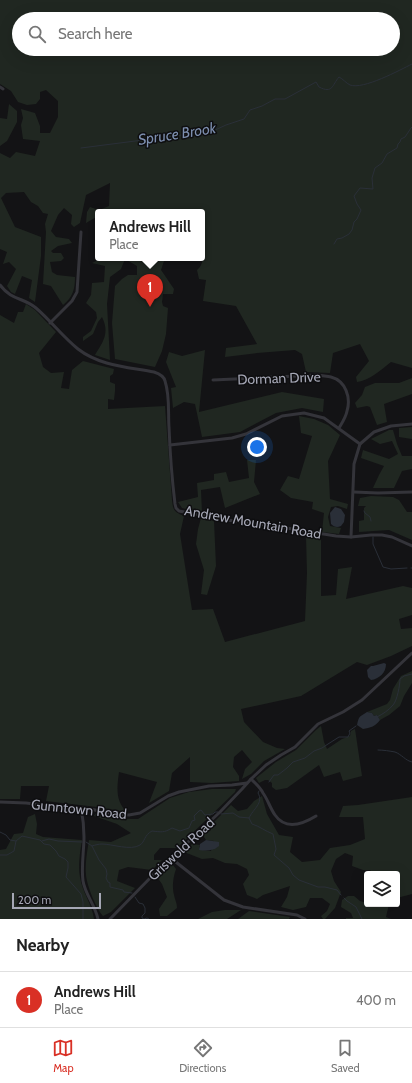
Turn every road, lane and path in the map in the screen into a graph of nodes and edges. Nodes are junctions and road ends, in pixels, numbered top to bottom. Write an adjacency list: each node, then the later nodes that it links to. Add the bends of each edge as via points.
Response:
1 (81, 232): 3 (street, via 77,292 72,301)
2 (0, 285): 3 (street, Andrew Mountain Road, via 10,296 33,306)
3 (50, 323): 8 (street, Andrew Mountain Road, via 78,349 90,356 112,364 162,375 167,390)
4 (213, 380): 6 (street, Dorman Drive, via 318,375 333,377 344,386 349,401)
5 (412, 424): 7 (street, via 391,426 374,432)
6 (339, 428): 7 (street); 8 (street, via 324,418 304,413 282,416 232,438)
7 (360, 444): 9 (street, via 354,464)
8 (170, 445): 11 (street, Andrew Mountain Road, via 175,504 180,511)
9 (354, 492): 10 (street); 11 (street)
10 (412, 492)
11 (351, 537): 12 (street, Andrew Mountain Road, via 385,535)
12 (412, 546)
13 (412, 652): 14 (street, Griswold Road, via 362,700 318,724 295,747 266,765)
14 (251, 779): 15 (street, Griswold Road); 18 (street, via 264,793 282,822 298,824)
15 (247, 783): 17 (street, Gunntown Road, via 208,786 179,792 132,815); 19 (street, Griswold Road)
16 (0, 802): 17 (street, Gunntown Road)
17 (81, 808): 20 (street, via 84,836 83,880)
18 (316, 816)
19 (172, 859): 21 (street, Griswold Road); 22 (street, via 224,900 243,907 297,915)
20 (98, 919)
21 (110, 919)
22 (305, 919)

